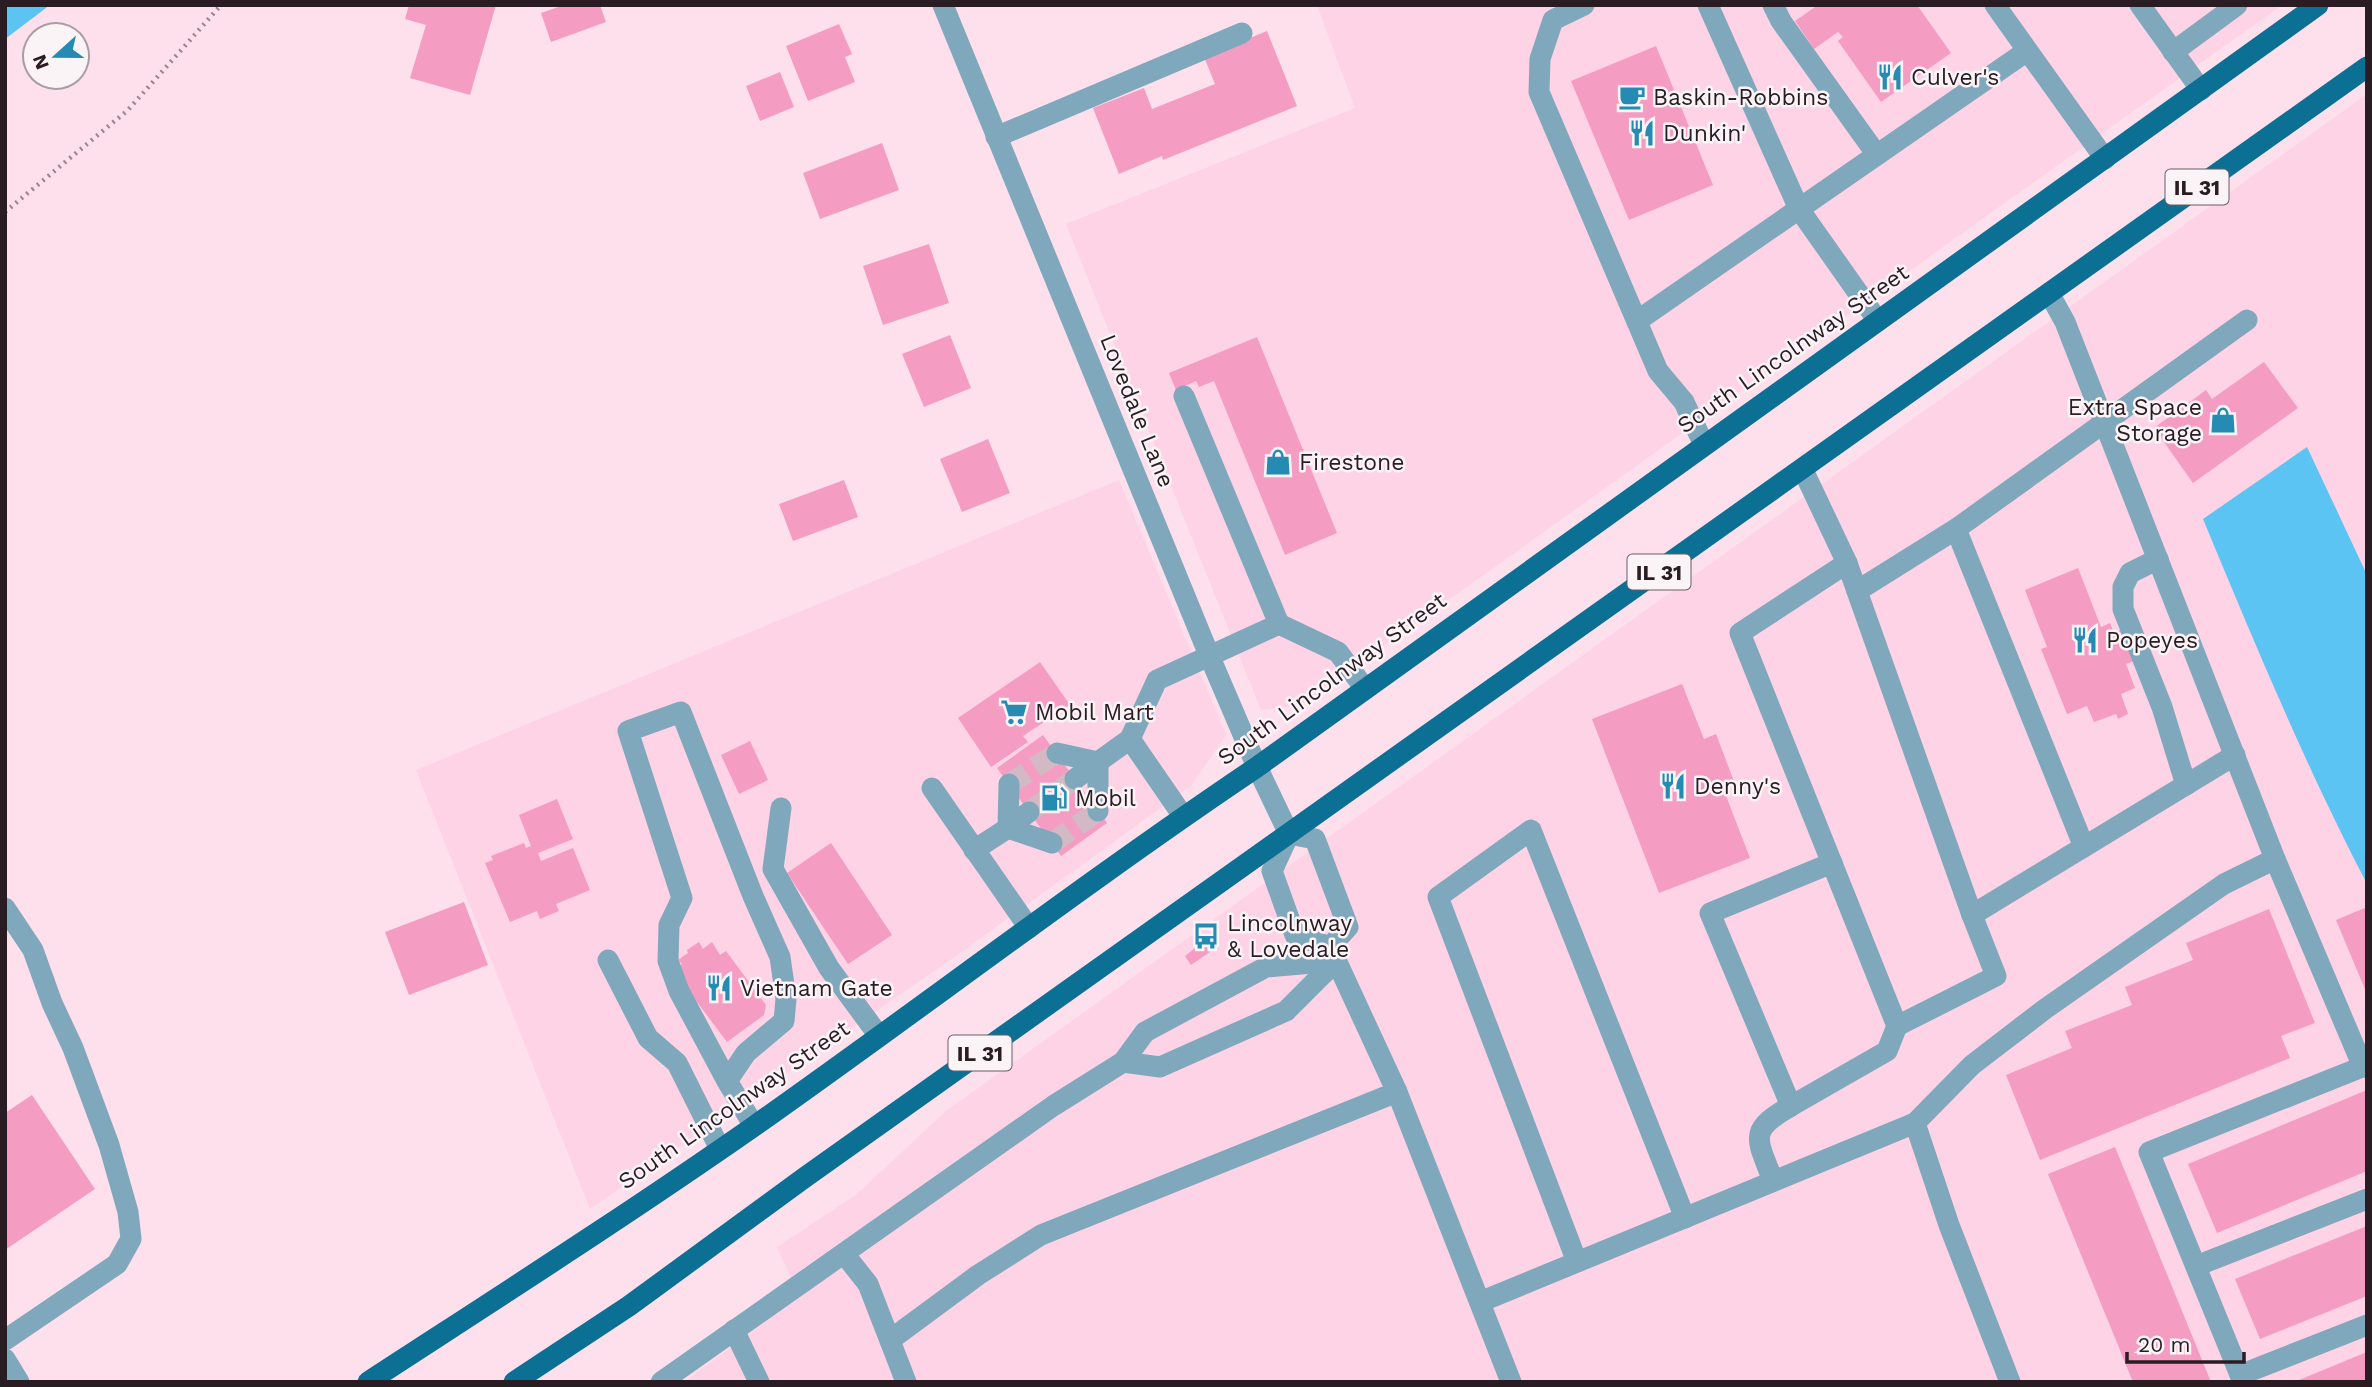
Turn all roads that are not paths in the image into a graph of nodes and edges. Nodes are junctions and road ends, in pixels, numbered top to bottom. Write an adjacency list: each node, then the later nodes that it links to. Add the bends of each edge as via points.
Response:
1 (943, 5): 14 (street, Lovedale Lane)
2 (1584, 5): 20 (street, via 1553,20 1540,59 1539,92)
3 (1708, 5): 17 (street)
4 (1773, 5): 15 (street)
5 (1994, 5): 10 (street)
6 (2237, 5): 11 (street)
7 (2318, 5): 13 (main road, South Lincolnway Street)
8 (2149, 8): 11 (street)
9 (1242, 33): 14 (street)
10 (2027, 51): 15 (street); 16 (street)
11 (2173, 52): 13 (street)
12 (2363, 72): 18 (main road, IL 31)
13 (2201, 90): 16 (main road, South Lincolnway Street)
14 (996, 137): 31 (street, Lovedale Lane)
15 (1877, 155): 17 (street)
16 (2105, 159): 21 (main road, South Lincolnway Street)
17 (1799, 209): 20 (street); 21 (street)
18 (2049, 293): 23 (street); 25 (main road, IL 31)
19 (2247, 320): 23 (street)
20 (1637, 321): 24 (street, via 1658,371 1684,402)
21 (1878, 321): 24 (main road, South Lincolnway Street)
22 (1184, 396): 30 (street)
23 (2104, 422): 26 (street); 27 (street)
24 (1704, 445): 32 (main road, South Lincolnway Street)
25 (1803, 470): 28 (street); 47 (main road, IL 31)
26 (1956, 529): 29 (street); 49 (street)
27 (2158, 559): 35 (street); 40 (street, via 2130,573 2123,587 2123,608 2162,707)
28 (1847, 563): 29 (street); 52 (street, via 1740,633)
29 (1857, 591): 54 (street)
30 (1279, 624): 31 (street); 32 (street, via 1338,652)
31 (1209, 655): 33 (street, via 1157,680); 37 (street, Lovedale Lane)
32 (1365, 689): 37 (main road, South Lincolnway Street)
33 (1130, 739): 36 (street); 45 (street)
34 (1056, 753): 36 (street)
35 (2235, 755): 40 (street); 51 (street)
36 (1098, 762): 38 (street); 43 (street)
37 (1257, 767): 45 (main road, South Lincolnway Street); 47 (street, Lovedale Lane)
38 (1075, 779)
39 (1009, 784): 46 (street)
40 (2186, 785): 49 (street)
41 (932, 788): 50 (street)
42 (781, 808): 59 (street, via 773,869 829,968)
43 (1098, 811)
44 (1029, 812): 46 (street)
45 (1183, 816): 55 (main road, South Lincolnway Street)
46 (1008, 828): 48 (street); 50 (street)
47 (1289, 834): 56 (street, via 1272,871 1295,935); 56 (street, via 1315,839 1348,927); 83 (main road, IL 31, via 629,1306)
48 (1052, 843)
49 (2084, 847): 54 (street)
50 (974, 850): 55 (street)
51 (2275, 859): 61 (street); 65 (street, via 2224,884 2045,1009 1972,1065)
52 (1832, 863): 58 (street); 64 (street, via 1710,913)
53 (5, 908): 77 (street, via 33,950 73,1048 109,1146 131,1238 117,1264)
54 (1972, 915): 58 (street, via 1996,976)
55 (1029, 928): 59 (main road, South Lincolnway Street)
56 (1333, 954): 60 (street, via 1266,967 1145,1032); 60 (street, via 1286,1012 1160,1067); 63 (street)
57 (608, 960): 67 (street, via 648,1038 677,1063)
58 (1897, 1026): 64 (street, via 1887,1051)
59 (879, 1036): 66 (main road, South Lincolnway Street)
60 (1123, 1062): 71 (street, via 1053,1106)
61 (2365, 1066): 73 (street, via 2149,1152)
62 (727, 1081): 62 (street, via 746,1053 784,1021 786,999 780,957 681,712 628,731 682,898 668,925 668,961); 66 (street)
63 (1397, 1092): 74 (street); 78 (street, via 1041,1235)
64 (1791, 1106): 68 (street, via 1767,1120 1759,1133)
65 (1915, 1123): 68 (street); 88 (street)
66 (754, 1126): 67 (main road, South Lincolnway Street)
67 (720, 1149): 82 (main road, South Lincolnway Street)
68 (1773, 1181): 70 (street)
69 (2367, 1199): 73 (street)
70 (1685, 1218): 72 (street); 72 (street, via 1531,830 1438,897)
71 (845, 1255): 76 (street); 78 (street, via 868,1284)
72 (1577, 1262): 74 (street)
73 (2196, 1266): 80 (street)
74 (1480, 1302): 87 (street)
75 (2367, 1325): 80 (street)
76 (734, 1330): 84 (street); 85 (street)
77 (5, 1340)
78 (890, 1340): 86 (street)
79 (5, 1359): 81 (street)
80 (2242, 1378)
81 (19, 1382)
82 (368, 1382)
83 (514, 1382)
84 (661, 1382)
85 (759, 1382)
86 (906, 1382)
87 (1511, 1382)
88 (2010, 1382)

